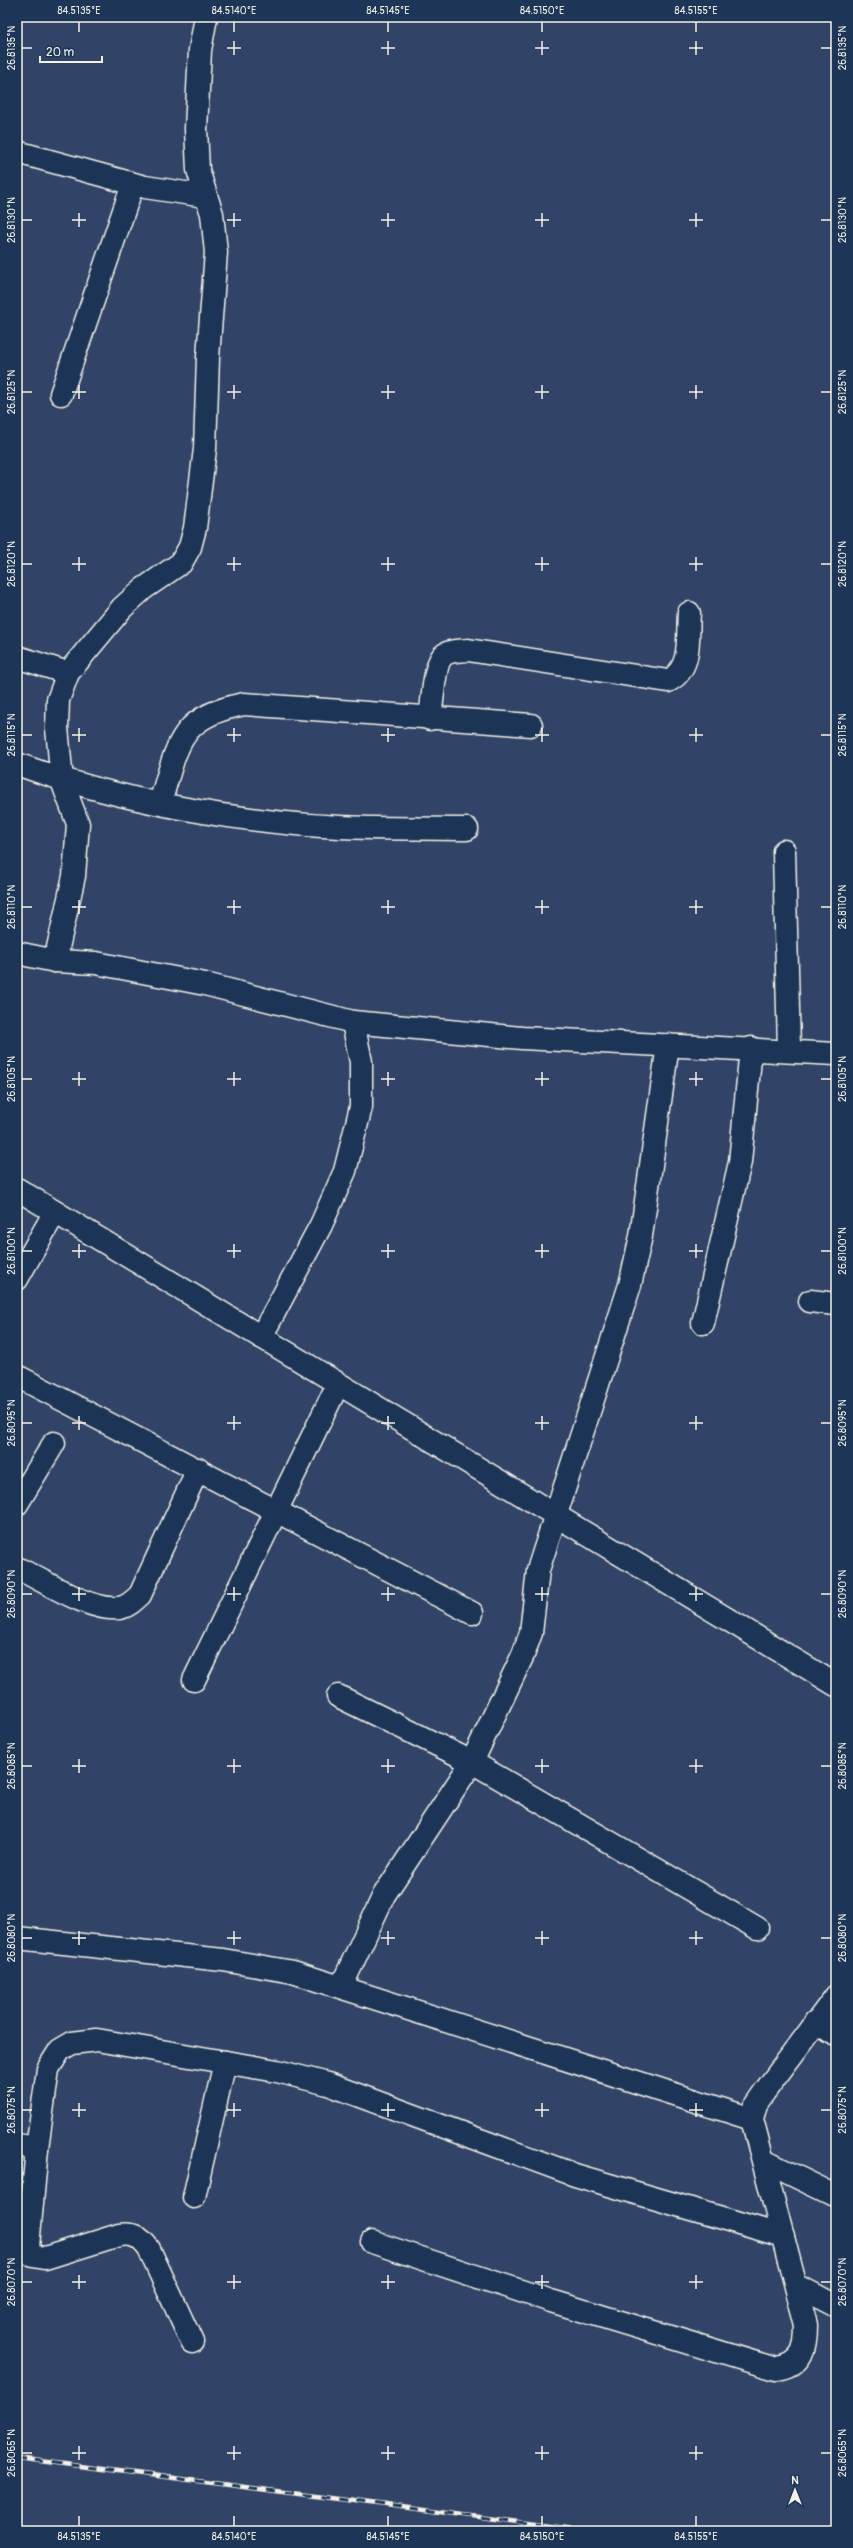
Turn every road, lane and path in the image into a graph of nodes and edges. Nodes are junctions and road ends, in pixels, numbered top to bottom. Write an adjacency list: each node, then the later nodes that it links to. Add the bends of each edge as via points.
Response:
1 (206, 17): 4 (street, via 200,50 196,129 198,170)
2 (17, 152): 3 (street)
3 (133, 184): 4 (street); 5 (street)
4 (205, 196): 8 (street, via 212,214 216,252 208,357 205,449 195,528 190,547 181,563 143,589 122,608)
5 (61, 394)
6 (689, 613): 9 (street, via 685,666 677,677 668,681 468,650 454,652 444,655 438,664)
7 (17, 657): 8 (street)
8 (68, 673): 12 (street, via 58,700 57,728)
9 (430, 719): 10 (street); 13 (street, via 244,704 222,708 202,716 185,732 174,757)
10 (532, 725)
11 (17, 764): 12 (street)
12 (62, 781): 13 (street); 17 (street, via 78,824 74,876)
13 (160, 803): 14 (street, via 244,818 339,827)
14 (467, 829)
15 (784, 852): 21 (street)
16 (17, 953): 17 (street)
17 (55, 961): 18 (street, via 96,963 205,984)
18 (353, 1022): 19 (street, via 522,1038); 29 (street, via 361,1062 361,1107 345,1171 321,1225)
19 (668, 1045): 20 (street); 36 (street, via 641,1236 630,1285)
20 (751, 1048): 21 (street); 28 (street, via 740,1162)
21 (789, 1049): 22 (street)
22 (836, 1054)
23 (17, 1189): 24 (street)
24 (55, 1212): 25 (street); 29 (street)
25 (17, 1279)
26 (810, 1301): 27 (street)
27 (836, 1304)
28 (703, 1323)
29 (261, 1337): 31 (street)
30 (17, 1376): 33 (street)
31 (338, 1384): 35 (street); 36 (street)
32 (54, 1444): 34 (street)
33 (198, 1469): 35 (street); 37 (street, via 140,1595 130,1604 119,1608 94,1605)
34 (17, 1504)
35 (278, 1510): 38 (street); 39 (street)
36 (555, 1513): 40 (street); 42 (street, via 538,1570 531,1633 524,1655)
37 (17, 1568)
38 (472, 1613)
39 (194, 1680)
40 (836, 1685)
41 (338, 1696): 42 (street)
42 (472, 1762): 43 (street); 45 (street, via 384,1895)
43 (758, 1928)
44 (17, 1938): 45 (street, via 222,1960 294,1972)
45 (341, 1987): 50 (street)
46 (836, 1996): 47 (street)
47 (815, 2022): 48 (street); 50 (street, via 765,2090 756,2104)
48 (836, 2035)
49 (225, 2062): 51 (street, via 97,2040 72,2043 60,2050 48,2069); 54 (street); 55 (street, via 277,2071 328,2084 575,2175)
50 (752, 2119): 52 (street)
51 (27, 2146): 59 (street, via 28,2247 33,2256 45,2258 119,2235 129,2234 140,2238 149,2249)
52 (764, 2161): 53 (street); 55 (street)
53 (836, 2196)
54 (194, 2197)
55 (783, 2236): 57 (street)
56 (372, 2242): 57 (street, via 551,2301 776,2369 786,2368 796,2362 806,2346 806,2324)
57 (796, 2285): 58 (street)
58 (836, 2306)
59 (192, 2342)

